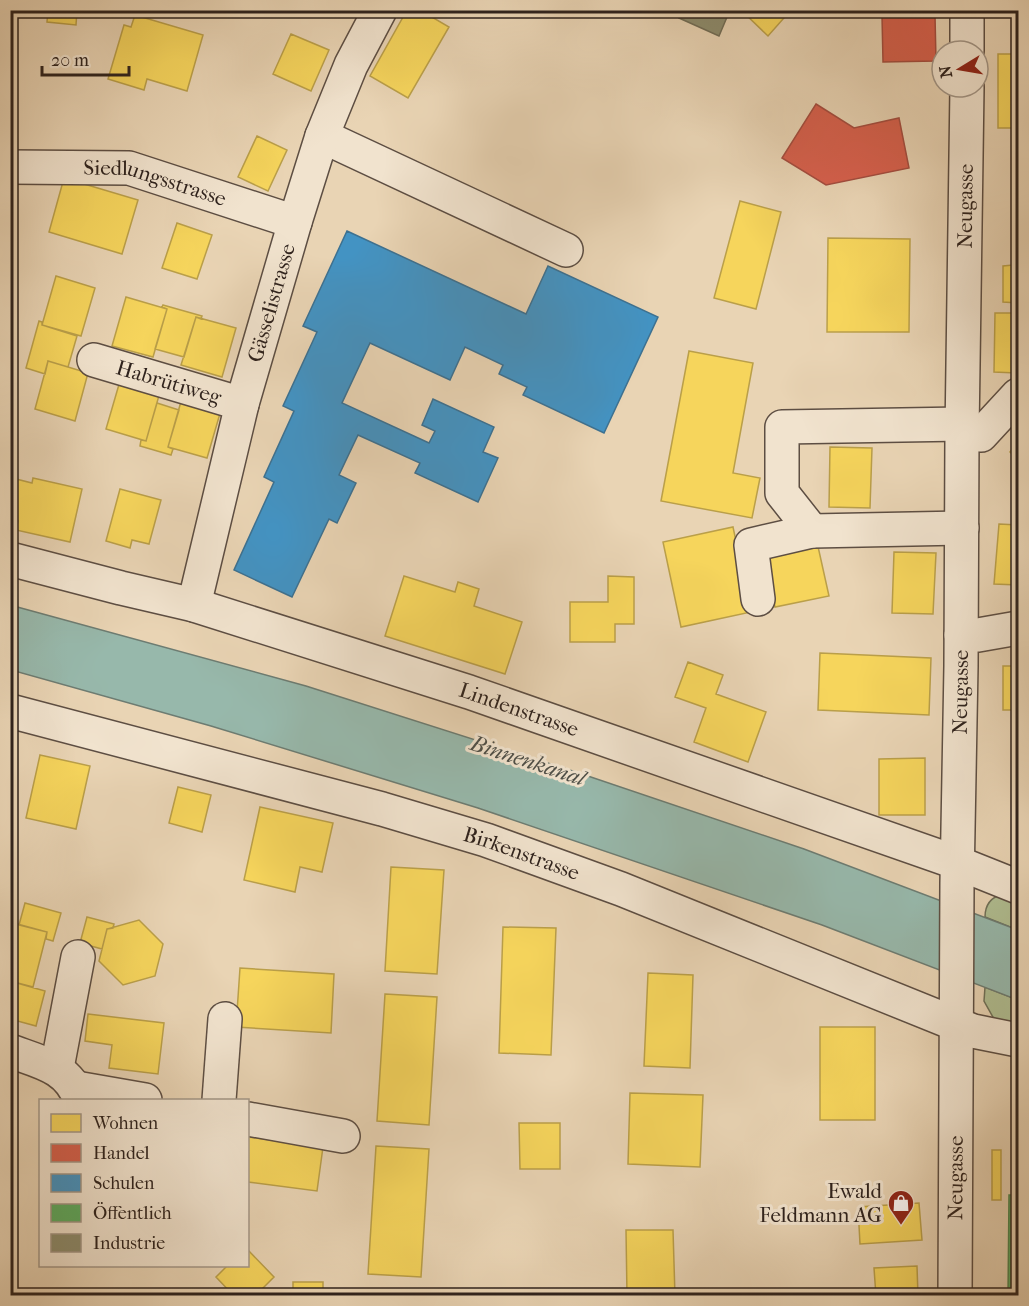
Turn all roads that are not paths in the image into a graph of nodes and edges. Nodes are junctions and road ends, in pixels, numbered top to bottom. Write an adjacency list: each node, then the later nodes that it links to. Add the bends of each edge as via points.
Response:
1 (380, 10): 5 (street, Gässelistrasse, via 351,65)
2 (967, 10): 3 (street)
3 (967, 39)
4 (966, 99): 12 (street, Neugasse)
5 (322, 136): 7 (street, Gässelistrasse); 8 (street)
6 (10, 167): 7 (street, Siedlungsstrasse, via 129,168)
7 (295, 222): 11 (street, Gässelistrasse)
8 (566, 250)
9 (94, 360): 11 (street, Habrütiweg)
10 (1018, 394): 12 (street, via 981,435)
11 (242, 404): 17 (street, Gässelistrasse)
12 (962, 429): 13 (street, Neugasse); 14 (street, via 782,427 782,493)
13 (962, 528): 14 (street); 19 (street, Neugasse)
14 (812, 531): 16 (street, via 751,545)
15 (10, 559): 17 (street, Lindenstrasse)
16 (758, 599)
17 (194, 605): 21 (street, Lindenstrasse, via 469,692)
18 (1018, 628): 19 (street)
19 (961, 635): 21 (street, Neugasse)
20 (10, 711): 25 (street, Birkenstrasse, via 382,808 486,840 621,889)
21 (958, 873): 22 (street, Lindenstrasse); 25 (street, Neugasse)
22 (1018, 887)
23 (78, 957): 28 (street)
24 (225, 1019): 30 (street)
25 (956, 1024): 26 (street, Birkenstrasse); 33 (street, Neugasse)
26 (1018, 1040)
27 (10, 1050): 28 (street)
28 (71, 1086): 29 (street)
29 (135, 1099)
30 (219, 1099)
31 (249, 1119): 32 (street)
32 (343, 1136)
33 (955, 1296)

